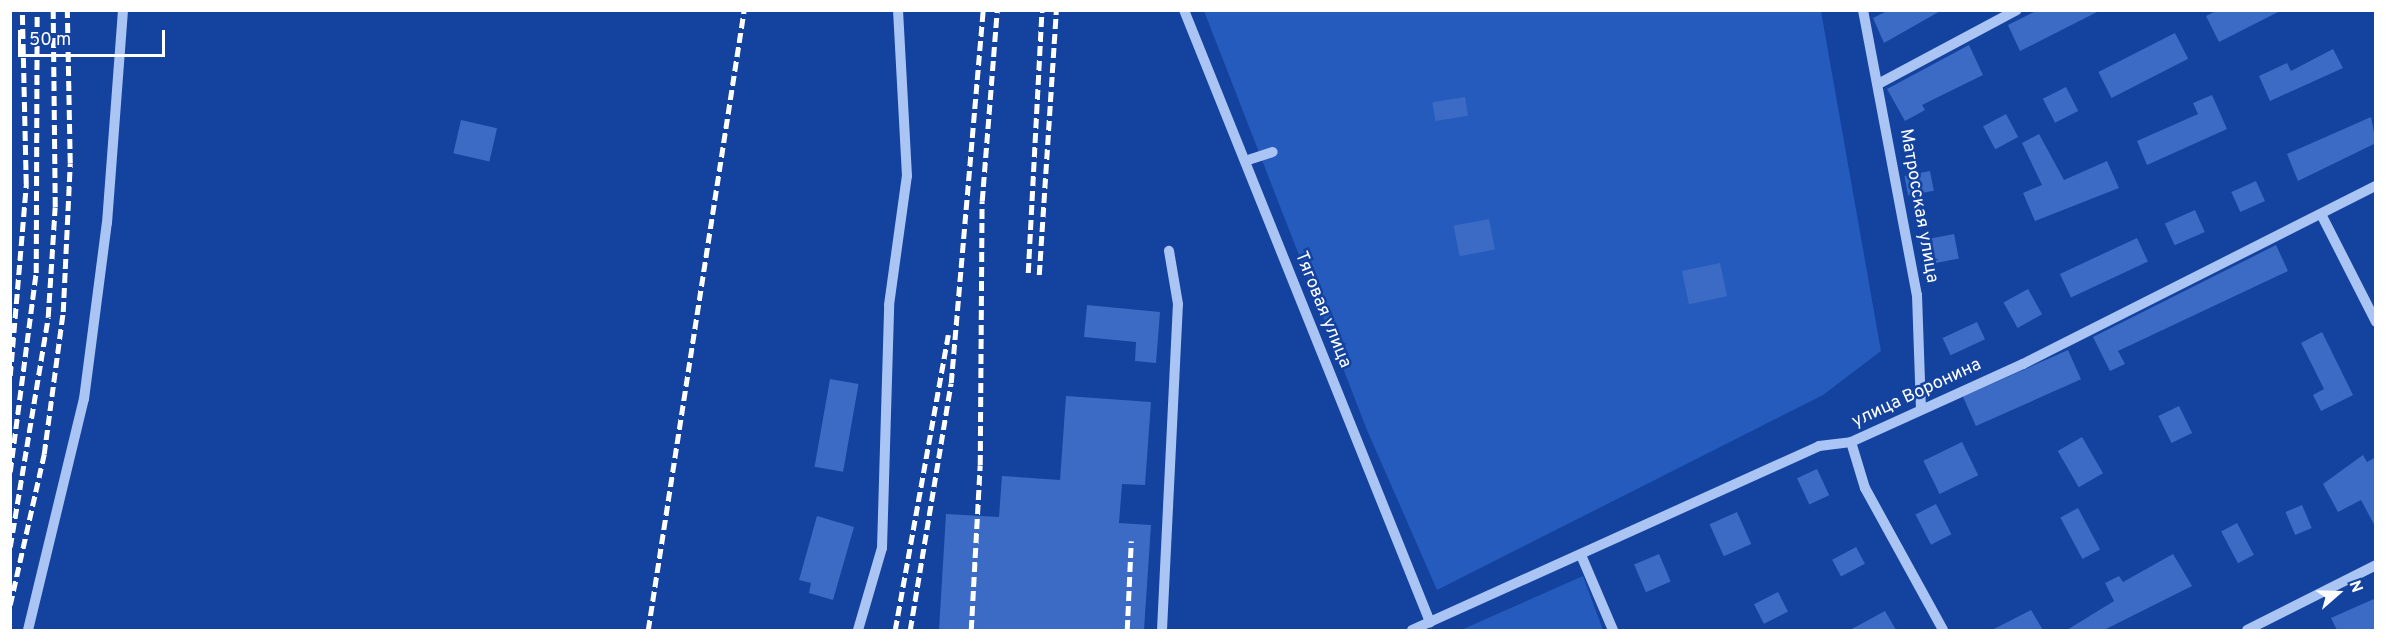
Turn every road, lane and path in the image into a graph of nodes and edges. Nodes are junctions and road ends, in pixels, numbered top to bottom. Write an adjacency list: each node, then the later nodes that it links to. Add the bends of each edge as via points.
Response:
1 (123, 10): 18 (street, via 107,223 84,399)
2 (898, 10): 19 (street, via 907,176 889,305 882,548)
3 (1184, 10): 8 (street, Тяговая улица)
4 (1863, 10): 6 (street, Матросская улица)
5 (2017, 10): 6 (street)
6 (1880, 83): 13 (street, Матросская улица, via 1917,295)
7 (1274, 152): 8 (street)
8 (1245, 161): 17 (street, Тяговая улица)
9 (2376, 186): 10 (street, улица Воронина)
10 (2322, 216): 12 (street); 13 (street, улица Воронина)
11 (1169, 251): 20 (street, via 1178,304)
12 (2376, 322)
13 (1921, 409): 14 (street, улица Воронина)
14 (1851, 442): 15 (street, улица Воронина, via 1819,446); 23 (street, via 1865,488)
15 (1581, 555): 17 (street, улица Воронина); 22 (street)
16 (2376, 565): 24 (street)
17 (1430, 622): 21 (street, улица Воронина)
18 (28, 630)
19 (858, 630)
20 (1162, 630)
21 (1412, 630)
22 (1613, 630)
23 (1943, 630)
24 (2247, 630)

